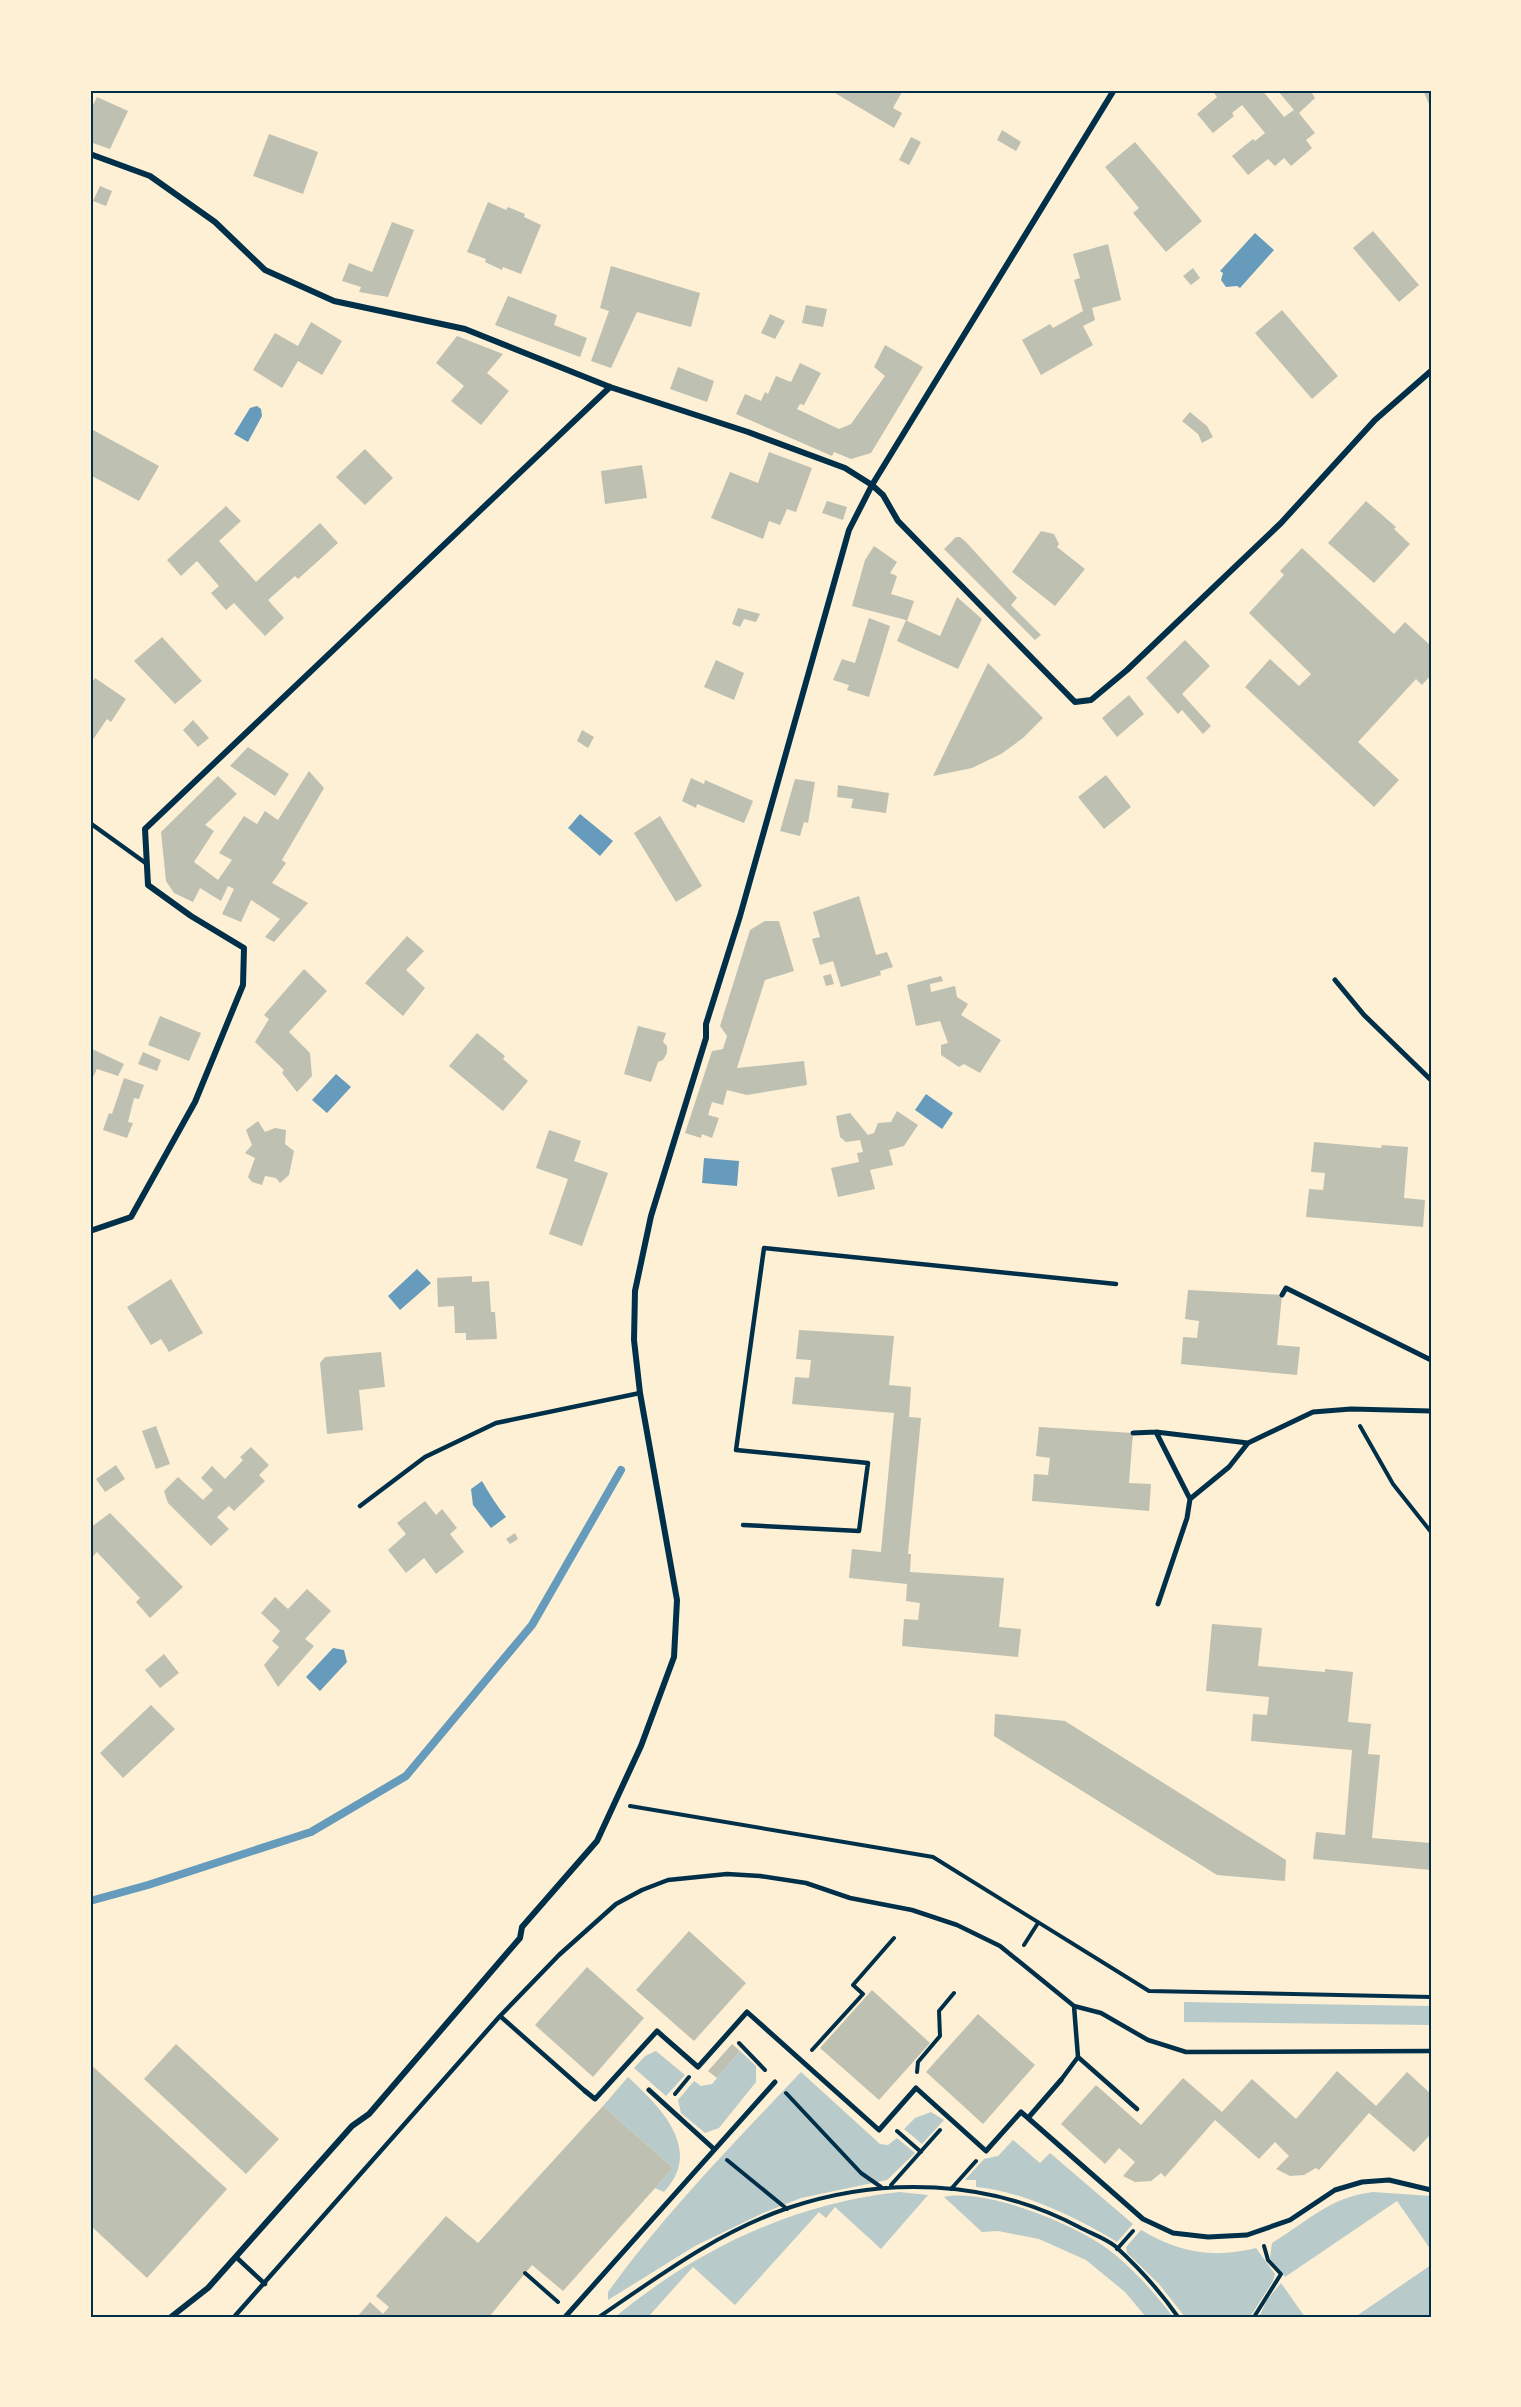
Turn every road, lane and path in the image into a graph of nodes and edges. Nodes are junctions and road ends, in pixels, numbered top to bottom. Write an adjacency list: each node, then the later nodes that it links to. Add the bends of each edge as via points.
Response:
1 (1114, 90): 5 (street)
2 (90, 154): 4 (street, via 150,177 215,222 265,270 324,297 465,329)
3 (1431, 370): 5 (street, via 1375,420 1281,523 1091,700 1076,702 898,520)
4 (610, 387): 5 (street, via 845,468); 7 (street, via 145,829)
5 (872, 485): 14 (street, via 849,530 706,1024 706,1038 651,1216 635,1291 634,1340)
6 (90, 824): 7 (lane)
7 (147, 864): 10 (street, via 148,885 244,948 243,985 195,1102 131,1217)
8 (1335, 980): 9 (street, via 1364,1015)
9 (1431, 1080)
10 (90, 1231)
11 (1116, 1284): 22 (lane, via 764,1248 736,1450 868,1462 860,1531)
12 (1282, 1295): 13 (street, via 1286,1288)
13 (1431, 1360)
14 (640, 1393): 21 (lane, via 496,1423 425,1458); 59 (street, via 677,1600 677,1637 664,1687 620,1797 597,1841 522,1927 519,1938 369,2114 352,2126)
15 (1351, 1409): 16 (street); 19 (street, via 1313,1412); 23 (path, via 1393,1484)
16 (1431, 1411)
17 (1156, 1432): 18 (street); 19 (street); 20 (street)
18 (1133, 1433)
19 (1248, 1443): 20 (street, via 1230,1467)
20 (1190, 1499): 24 (street)
21 (360, 1506)
22 (743, 1525)
23 (1431, 1532)
24 (1158, 1604)
25 (630, 1806): 26 (path, via 933,1857)
26 (1038, 1923): 28 (path); 30 (path, via 1149,1991)
27 (894, 1938): 36 (path, via 853,1985 863,1994)
28 (1015, 1959): 31 (lane); 32 (lane, via 1000,1946 968,1930 912,1910 772,1877 694,1876 668,1880 616,1905 559,1954)
29 (954, 1993): 40 (path, via 939,2011 940,2036 918,2062)
30 (1431, 1997)
31 (1074, 2006): 34 (lane, via 1101,2013 1148,2040 1186,2052); 35 (lane)
32 (500, 2016): 42 (lane); 61 (lane)
33 (728, 2033): 36 (street, via 747,2012); 37 (street); 39 (path)
34 (1431, 2051)
35 (1078, 2057): 38 (lane); 44 (lane)
36 (802, 2061): 47 (street, via 879,2130)
37 (698, 2067): 42 (street, via 657,2031 595,2099); 43 (path)
38 (1061, 2080): 46 (street)
39 (775, 2082): 48 (street); 52 (path, via 861,2173)
40 (916, 2088): 45 (street); 47 (street)
41 (649, 2090): 43 (street)
42 (585, 2091)
43 (665, 2104): 48 (street)
44 (1137, 2109)
45 (950, 2118): 49 (street); 50 (path)
46 (1028, 2118): 49 (street, via 1021,2112); 56 (street)
47 (886, 2121): 50 (path)
48 (714, 2149): 55 (path); 62 (street)
49 (986, 2151): 53 (path)
50 (921, 2152): 51 (path)
51 (891, 2186): 52 (path); 53 (path)
52 (882, 2187): 55 (path)
53 (950, 2189): 58 (path, via 1031,2206)
54 (1431, 2190): 57 (street, via 1389,2180 1362,2182 1335,2190 1290,2220)
55 (786, 2209): 66 (path, via 698,2250)
56 (1143, 2219): 57 (street, via 1173,2233 1208,2238); 58 (path)
57 (1260, 2231): 68 (path, via 1268,2260 1281,2274)
58 (1117, 2249): 67 (path)
59 (236, 2257): 61 (lane); 63 (street, via 208,2288)
60 (525, 2273): 62 (path)
61 (265, 2284): 64 (lane)
62 (570, 2312): 65 (street)
63 (171, 2317)
64 (234, 2317)
65 (565, 2317)
66 (599, 2317)
67 (1178, 2317)
68 (1254, 2317)

